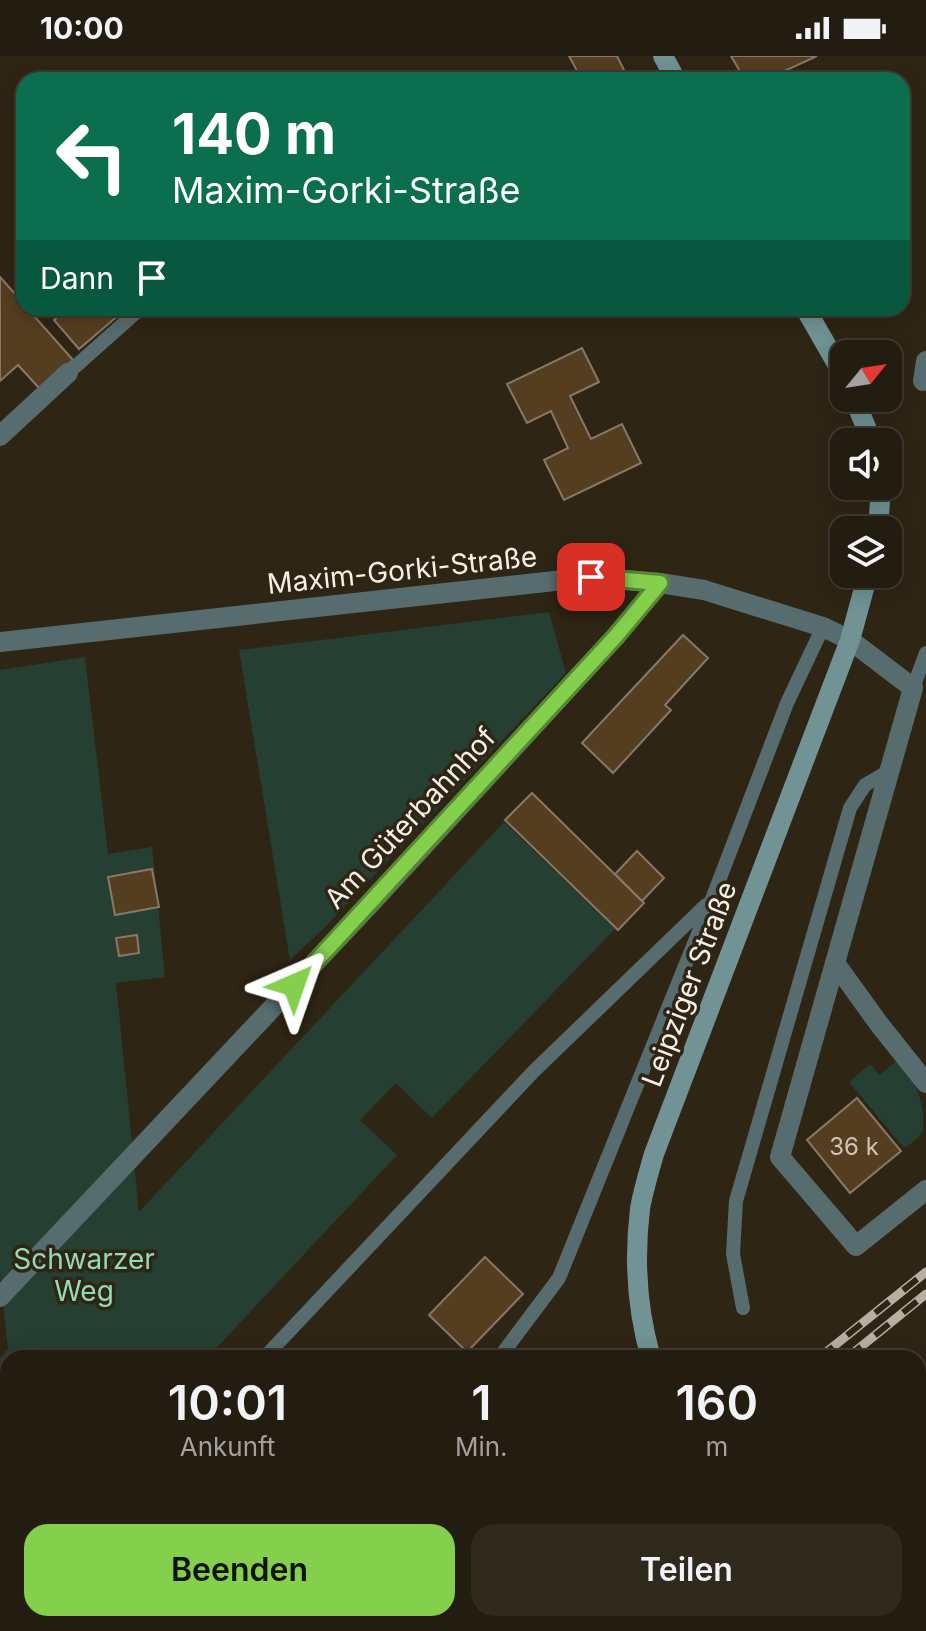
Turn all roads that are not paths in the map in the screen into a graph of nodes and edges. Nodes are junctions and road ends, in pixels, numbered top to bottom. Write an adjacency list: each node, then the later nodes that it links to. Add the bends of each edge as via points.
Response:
1 (132, 316): 4 (lane)
2 (810, 316): 3 (main road)
3 (830, 352)
4 (68, 373): 5 (street)
5 (0, 436)
6 (660, 583): 8 (street, Maxim-Gorki-Straße, via 704,590); 10 (street, Maxim-Gorki-Straße, via 591,577); 18 (street, Am Güterbahnhof, via 385,888)
7 (864, 588): 9 (main road, Leipziger Straße)
8 (823, 627): 9 (street, Maxim-Gorki-Straße); 14 (lane, via 787,703)
9 (850, 640): 12 (street); 22 (main road, Leipziger Straße, via 654,1154 640,1208 636,1271)
10 (0, 642)
11 (926, 653): 12 (lane)
12 (919, 694): 13 (street)
13 (889, 771): 15 (street); 19 (lane, via 865,785 850,808 736,1201 733,1254)
14 (712, 899): 20 (lane, via 534,1071); 21 (lane, via 559,1278)
15 (835, 963): 16 (street); 17 (street, via 780,1157 856,1246)
16 (926, 1083)
17 (926, 1190)
18 (0, 1297)
19 (743, 1308)
20 (272, 1350)
21 (505, 1350)
22 (649, 1350)

